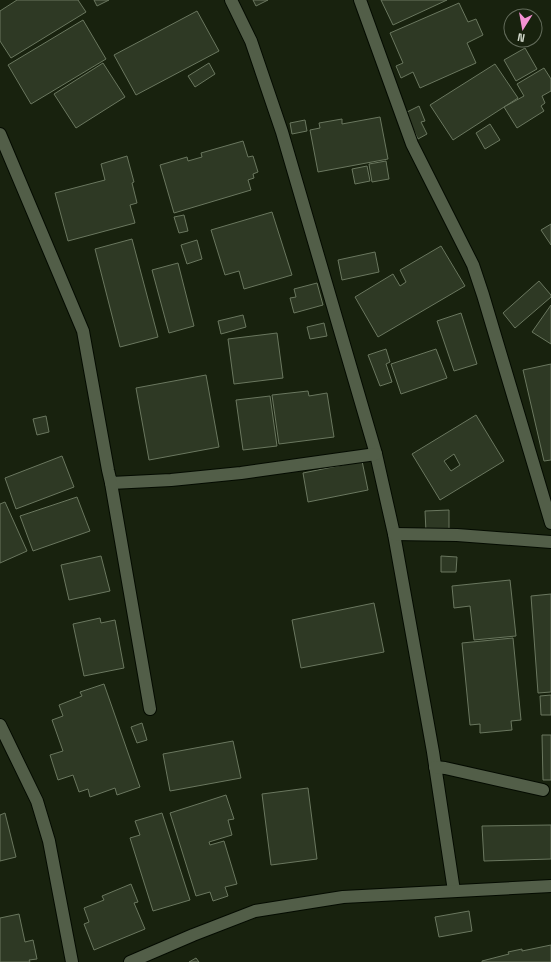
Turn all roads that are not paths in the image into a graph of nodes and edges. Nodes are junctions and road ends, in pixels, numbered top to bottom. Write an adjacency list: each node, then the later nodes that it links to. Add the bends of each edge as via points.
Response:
1 (232, 0): 4 (street, via 251,41 282,132)
2 (360, 0): 6 (street, via 412,144 473,265)
3 (0, 134): 5 (street, via 83,331)
4 (376, 454): 5 (street, via 240,473); 7 (street)
5 (111, 483): 9 (street)
6 (551, 523)
7 (394, 534): 8 (street, via 457,535); 11 (street)
8 (551, 542)
9 (150, 709)
10 (0, 725): 15 (street, via 37,801 49,841)
11 (436, 767): 12 (street); 14 (street)
12 (543, 790)
13 (551, 886): 14 (street)
14 (454, 891): 16 (street, via 343,897 255,911)
15 (72, 962)
16 (130, 962)

